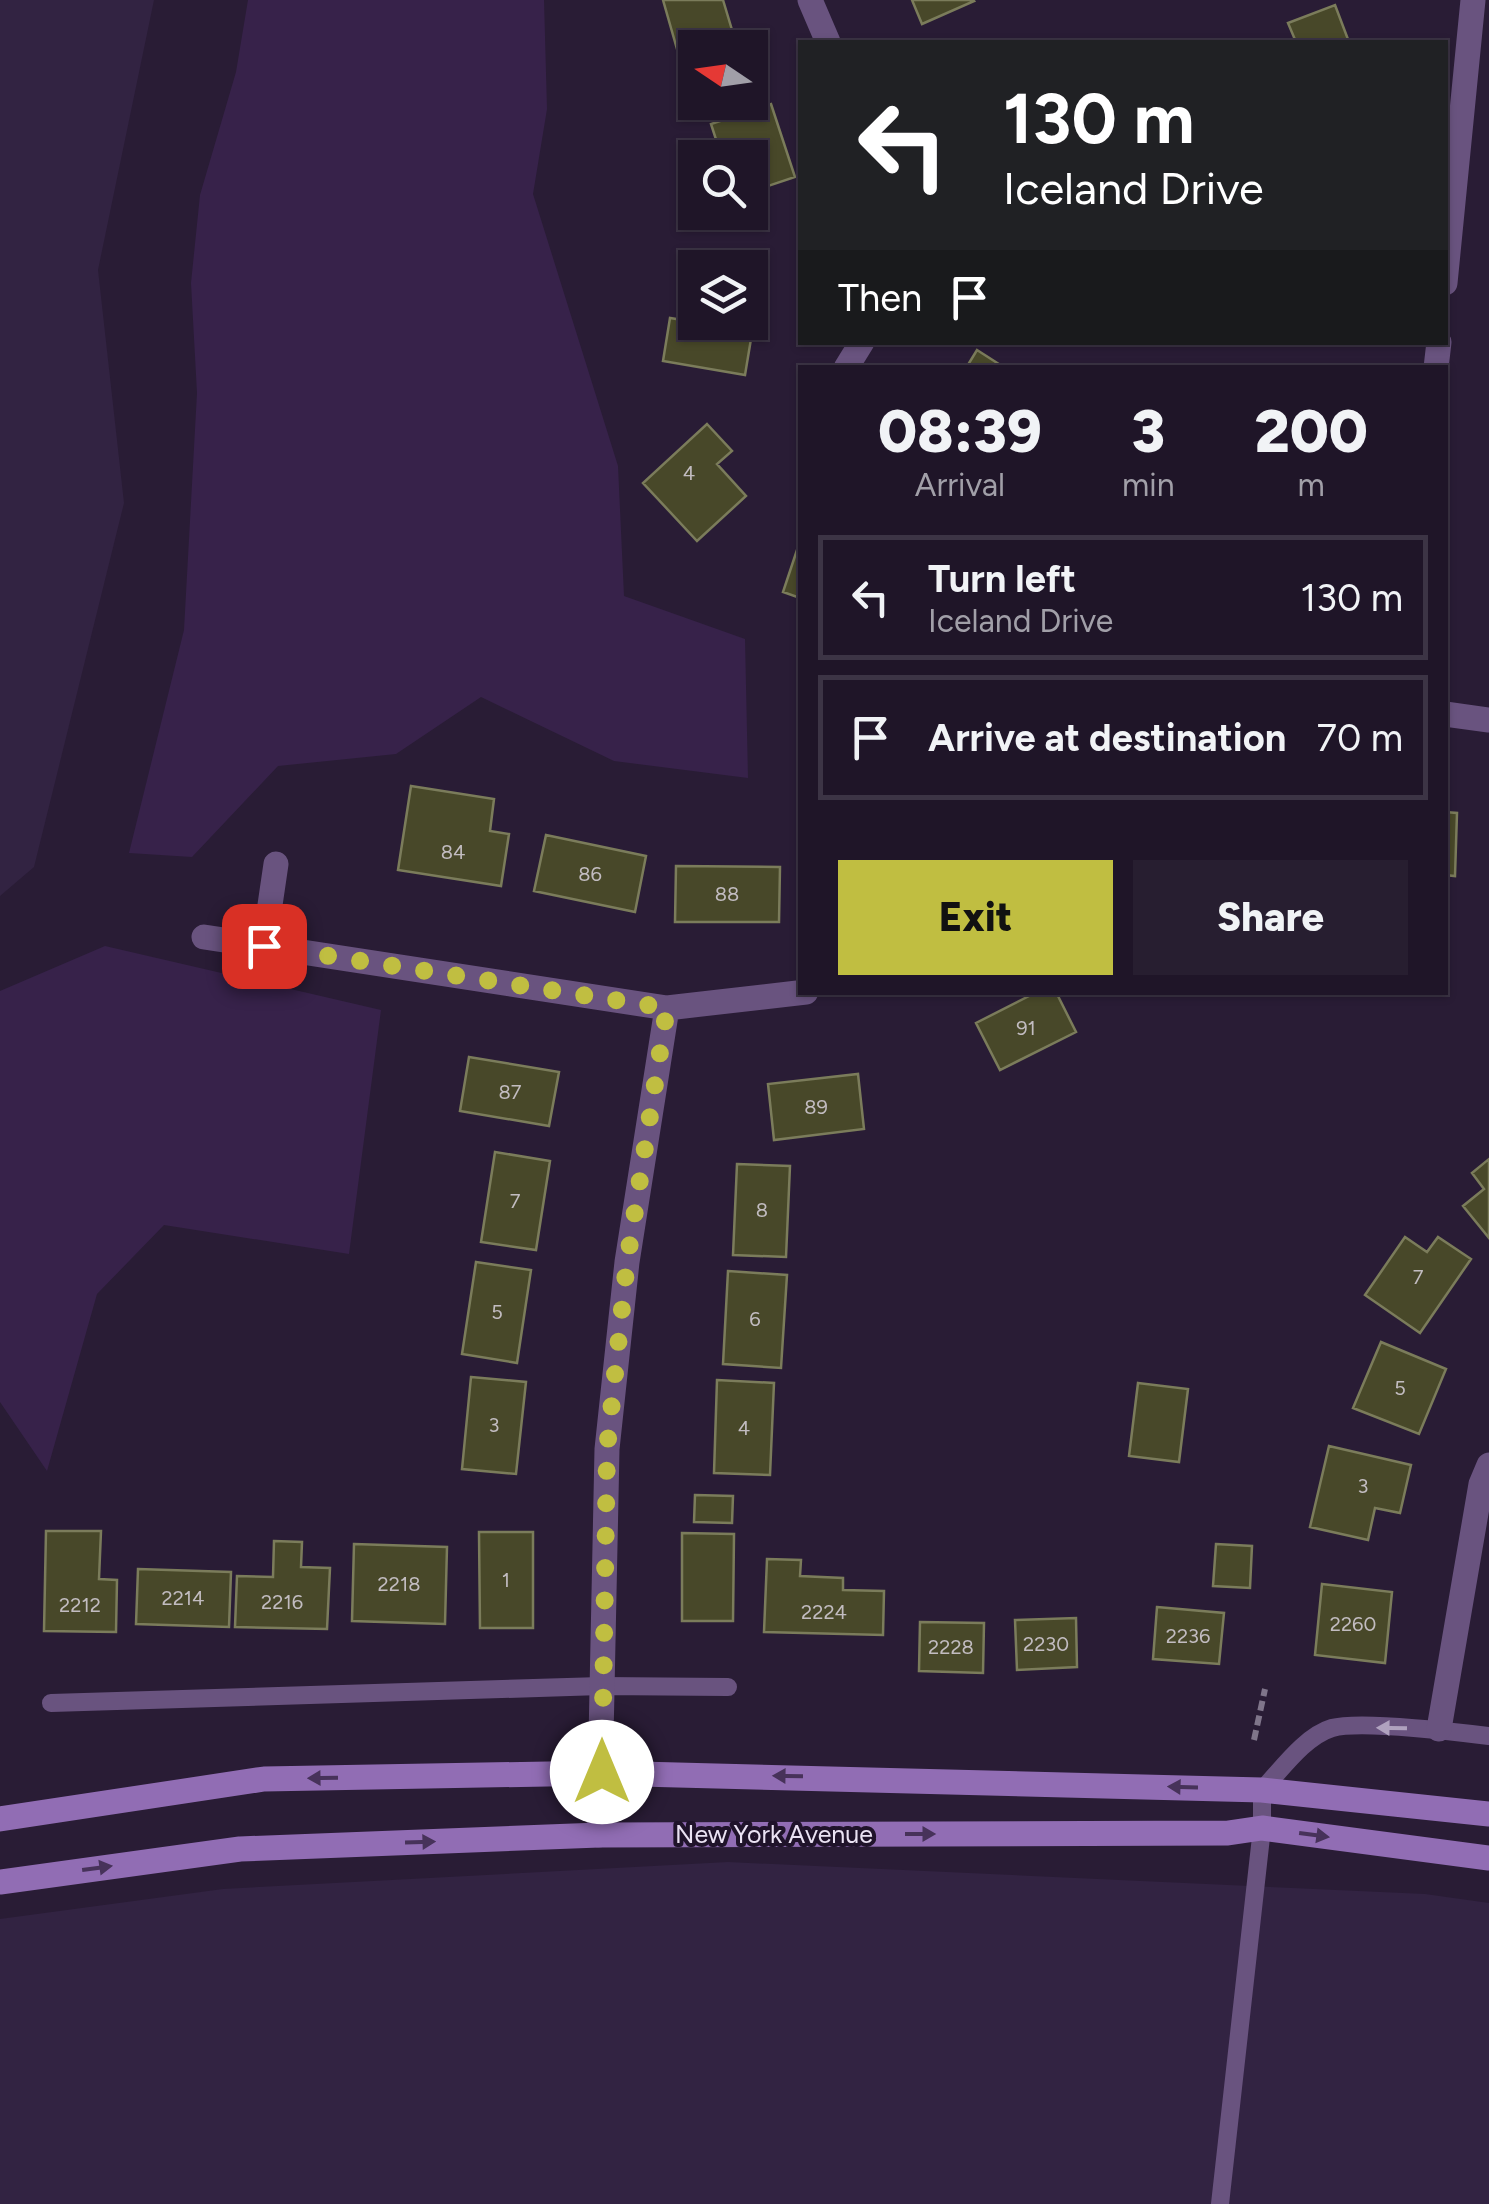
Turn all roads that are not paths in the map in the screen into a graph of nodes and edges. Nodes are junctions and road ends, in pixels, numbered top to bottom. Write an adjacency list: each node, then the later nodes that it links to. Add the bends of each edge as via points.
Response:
1 (810, 0): 3 (street)
2 (1473, 0): 4 (street)
3 (827, 40)
4 (1448, 253)
5 (1448, 714): 6 (street)
6 (1489, 720)
7 (276, 864): 9 (street)
8 (204, 937): 9 (street)
9 (264, 946): 11 (street)
10 (798, 993): 11 (street)
11 (667, 1008): 13 (street, via 616,1348)
12 (1489, 1464): 16 (street)
13 (601, 1686): 14 (lane); 15 (lane); 18 (street)
14 (728, 1686)
15 (50, 1703)
16 (1439, 1729): 17 (lane); 19 (lane, one-way to 19, via 1333,1728 1311,1740)
17 (1489, 1736)
18 (602, 1772): 19 (street, one-way to 18); 21 (street, one-way to 21, via 264,1779); 23 (street)
19 (1262, 1790): 20 (street); 22 (lane)
20 (1489, 1814)
21 (0, 1819)
22 (1262, 1828): 23 (street, New York Avenue, one-way to 22); 24 (street, New York Avenue, one-way to 24); 26 (lane)
23 (598, 1835): 25 (street, New York Avenue, one-way to 23, via 240,1849)
24 (1489, 1858)
25 (0, 1882)
26 (1220, 2204)

